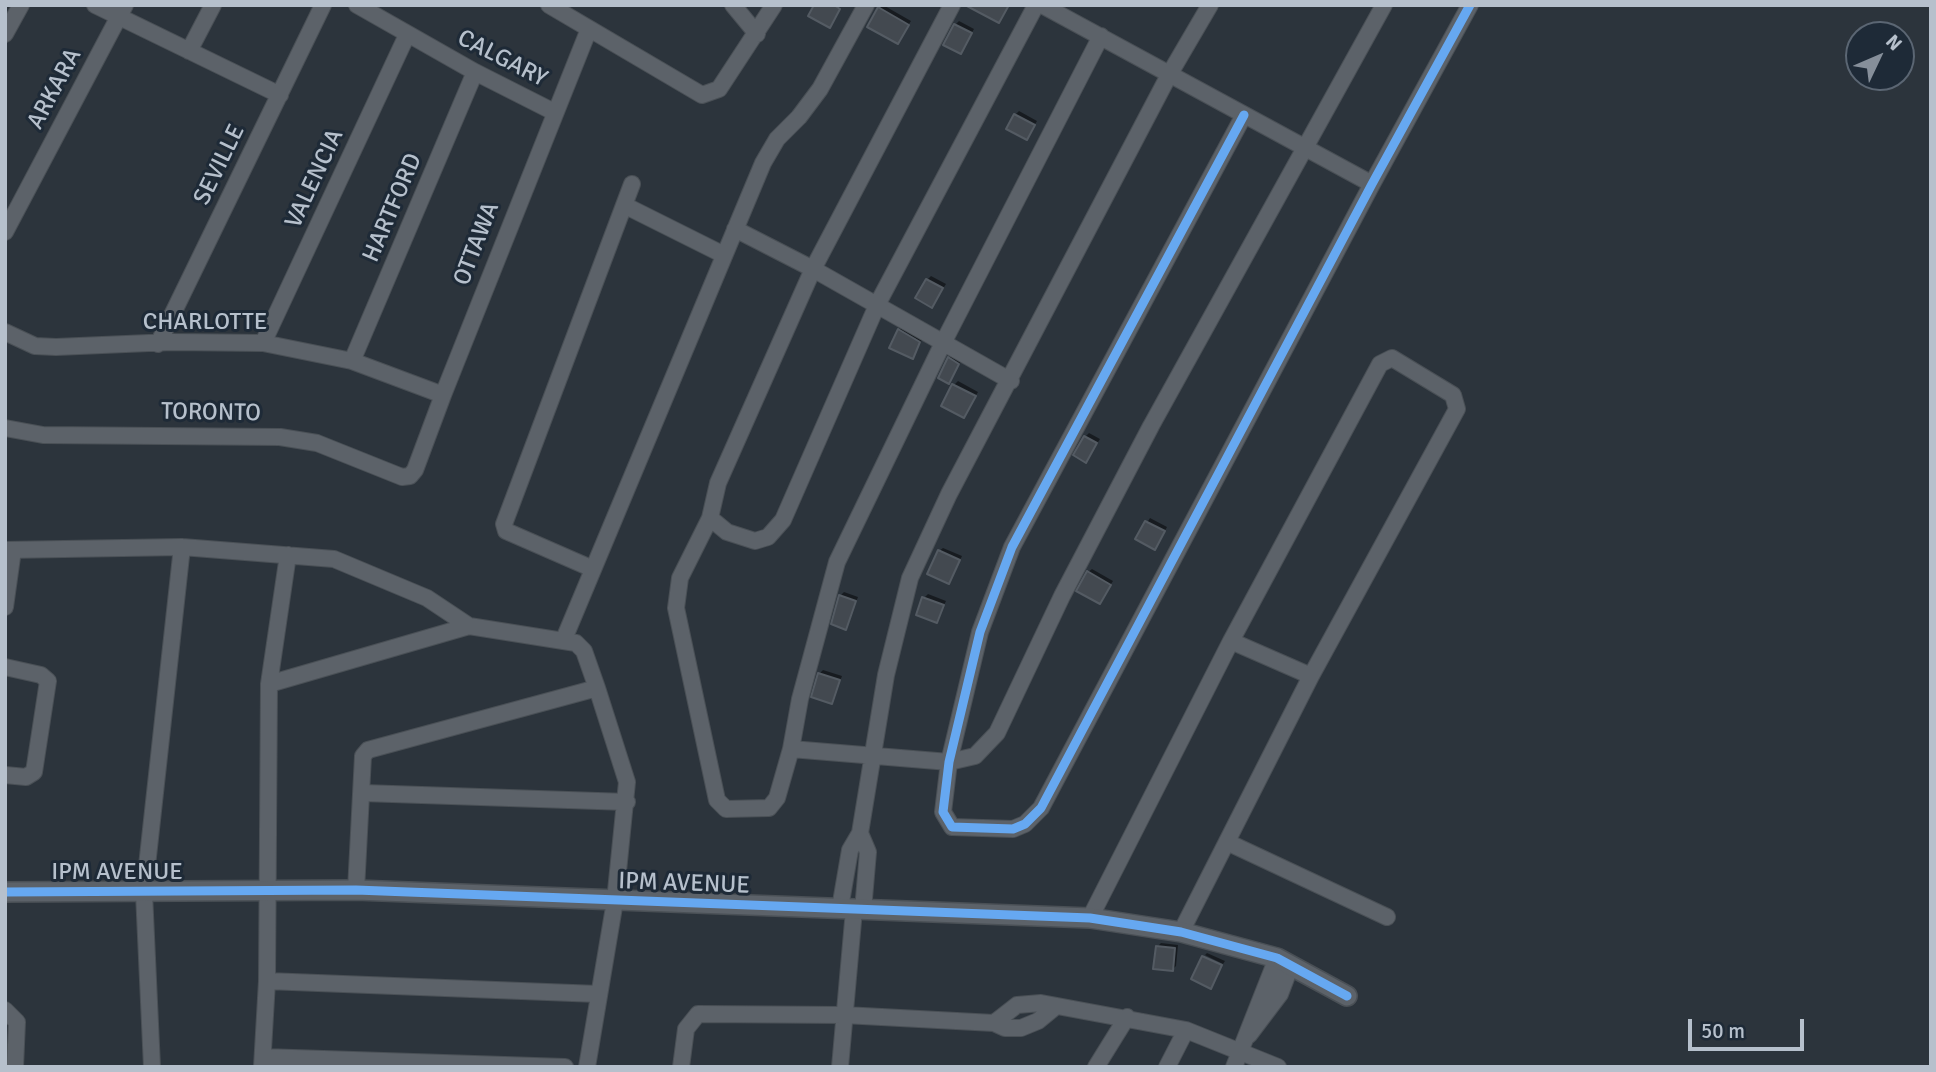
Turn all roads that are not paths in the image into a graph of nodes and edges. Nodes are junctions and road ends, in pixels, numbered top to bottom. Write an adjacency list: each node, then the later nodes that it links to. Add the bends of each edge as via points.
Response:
1 (21, 5): 18 (street)
2 (95, 5): 16 (street)
3 (214, 5): 22 (street)
4 (323, 5): 25 (street, SEVILLE)
5 (357, 5): 20 (street, CALGARY)
6 (549, 5): 17 (street)
7 (733, 5): 19 (street)
8 (774, 5): 19 (street)
9 (866, 5): 32 (street, via 820,89 777,139)
10 (952, 5): 35 (street)
11 (1036, 5): 36 (street)
12 (1042, 5): 21 (street)
13 (1384, 5): 28 (street)
14 (1470, 5): 30 (street)
15 (1205, 7): 24 (street)
16 (122, 11): 22 (street); 33 (street, ARKARA)
17 (589, 29): 19 (street, via 702,95 719,89); 26 (street, OTTAWA)
18 (5, 34)
19 (757, 34)
20 (407, 35): 23 (street, CALGARY); 38 (street, VALENCIA)
21 (1101, 36): 24 (street); 40 (street)
22 (189, 51): 25 (street)
23 (475, 72): 26 (street, CALGARY); 41 (street, HARTFORD)
24 (1170, 75): 27 (street); 42 (street)
25 (279, 95): 39 (street, SEVILLE)
26 (554, 112): 43 (street, OTTAWA)
27 (1244, 115): 28 (street); 61 (street, via 1013,547 980,632)
28 (1307, 148): 30 (street); 61 (street, via 1145,438 997,733 975,756)
29 (632, 184): 31 (street)
30 (1371, 184): 61 (street, via 1041,808 1013,829 952,827 943,812)
31 (624, 205): 34 (street); 50 (street, via 504,524 506,531)
32 (735, 229): 34 (street); 35 (street)
33 (5, 232)
34 (724, 255): 50 (street)
35 (813, 269): 36 (street); 46 (street, via 718,483)
36 (878, 303): 40 (street); 46 (street, via 783,520 768,537 755,541 727,532)
37 (5, 332): 39 (street, CHARLOTTE, via 35,346)
38 (263, 343): 39 (street, CHARLOTTE); 41 (street, CHARLOTTE)
39 (158, 344)
40 (943, 344): 42 (street); 59 (street, via 837,562)
41 (352, 361): 43 (street, CHARLOTTE)
42 (1011, 381): 60 (street, via 949,494 910,578)
43 (443, 395): 45 (street, OTTAWA)
44 (5, 428): 45 (street, TORONTO, via 43,435 280,437 317,443 402,477)
45 (410, 476)
46 (710, 518): 59 (street, via 680,578 676,608 717,800 726,809 769,808 777,799)
47 (182, 547): 48 (street); 49 (street); 70 (street)
48 (9, 550): 51 (street)
49 (288, 555): 52 (street, via 334,559 365,570 426,598); 57 (street)
50 (593, 569): 53 (street)
51 (5, 607)
52 (469, 626): 53 (street); 57 (street)
53 (564, 639): 58 (street, via 584,651)
54 (1231, 641): 56 (street); 56 (street, via 1380,364 1392,359 1452,396 1457,409); 73 (street)
55 (5, 667): 62 (street, via 41,675 48,681 34,772 26,777)
56 (1311, 676): 66 (street)
57 (269, 684): 69 (street)
58 (597, 688): 63 (street, via 368,750 363,756); 64 (street, via 627,782)
59 (791, 749): 60 (street)
60 (872, 755): 61 (street); 65 (street)
61 (949, 762)
62 (5, 775)
63 (363, 793): 64 (street); 67 (street)
64 (627, 802): 71 (street)
65 (860, 833): 72 (street, via 850,850); 72 (street, via 868,852)
66 (1227, 842): 74 (street); 75 (street)
67 (356, 890): 69 (street, IPM AVENUE); 71 (street, IPM AVENUE)
68 (5, 892): 70 (street, IPM AVENUE)
69 (266, 892): 70 (street, IPM AVENUE); 77 (street)
70 (144, 893): 89 (street)
71 (615, 901): 72 (street, IPM AVENUE); 78 (street)
72 (852, 909): 73 (street, IPM AVENUE); 82 (street)
73 (1090, 918): 75 (street, IPM AVENUE)
74 (1387, 918)
75 (1181, 932): 76 (street, IPM AVENUE)
76 (1284, 962): 79 (street, IPM AVENUE); 86 (street, via 1280,994)
77 (267, 981): 78 (street); 87 (street)
78 (598, 993): 91 (street)
79 (1347, 996)
80 (1055, 1007): 83 (street); 84 (street, via 1017,1005); 84 (street, via 1021,1028)
81 (5, 1010): 88 (street, via 17,1022)
82 (844, 1015): 84 (street); 92 (street, via 698,1014 686,1029); 93 (street)
83 (1127, 1017): 85 (street); 94 (street)
84 (994, 1023)
85 (1186, 1030): 86 (street); 95 (street)
86 (1245, 1044): 96 (street); 97 (street)
87 (263, 1062): 90 (street)
88 (15, 1067)
89 (152, 1067)
90 (565, 1067)
91 (587, 1067)
92 (681, 1067)
93 (840, 1067)
94 (1097, 1067)
95 (1167, 1067)
96 (1234, 1067)
97 (1278, 1067)

